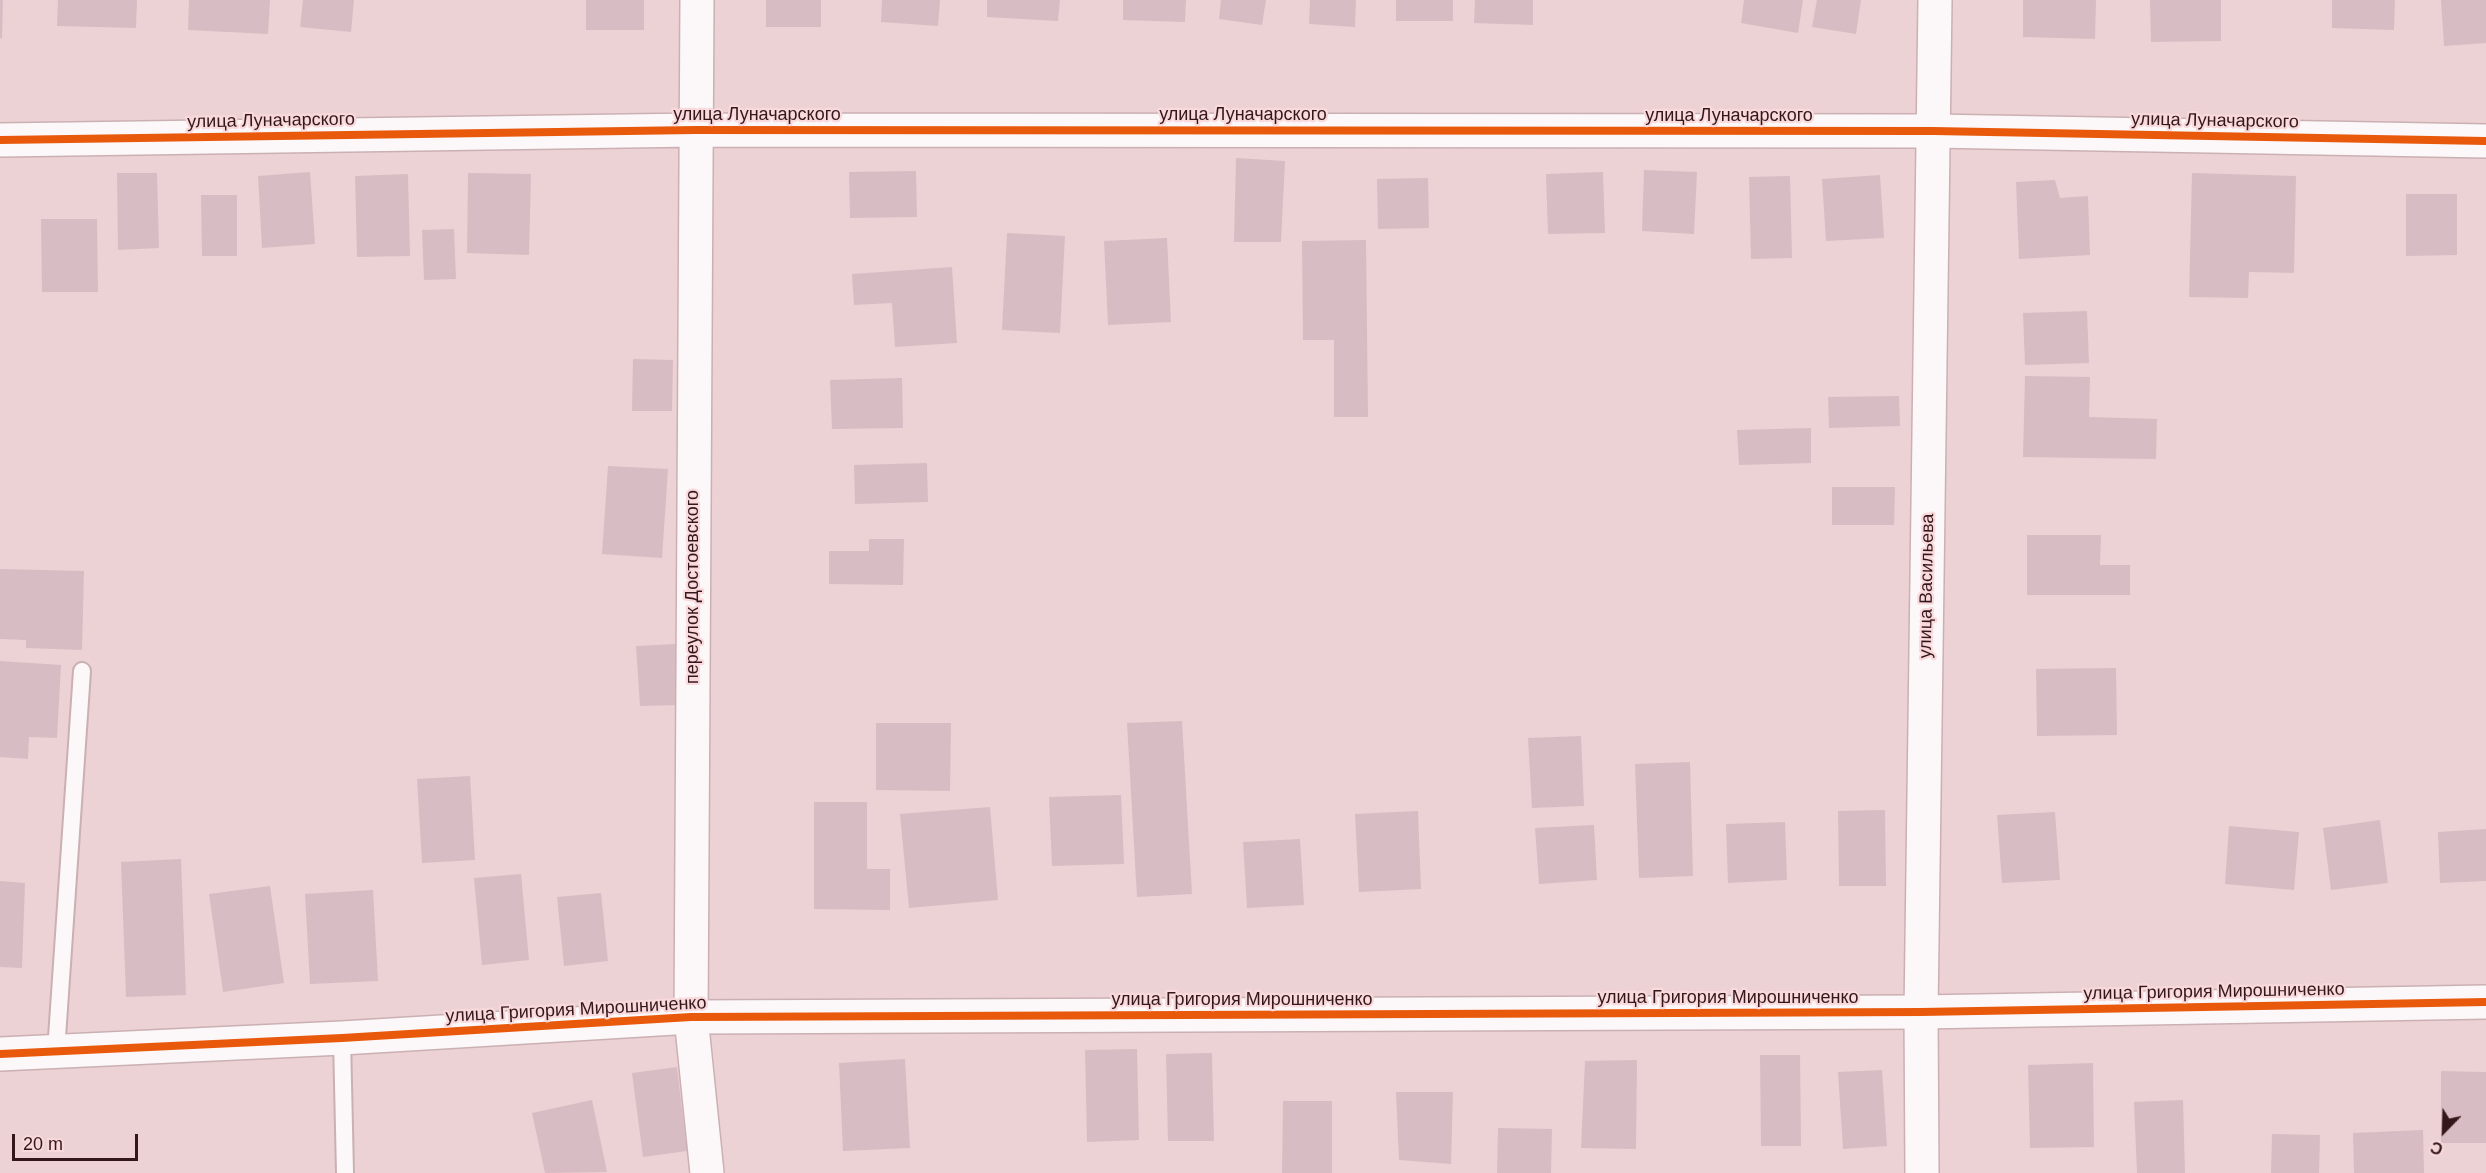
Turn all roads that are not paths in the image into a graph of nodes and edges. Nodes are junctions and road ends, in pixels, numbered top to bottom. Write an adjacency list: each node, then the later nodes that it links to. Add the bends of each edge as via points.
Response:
1 (697, 0): 3 (street, переулок Достоевского)
2 (1935, 0): 4 (street, улица Васильева)
3 (696, 130): 4 (street, улица Луначарского); 5 (street, улица Луначарского); 10 (street, переулок Достоевского)
4 (1933, 131): 6 (street, улица Луначарского); 9 (street, улица Васильева)
5 (0, 140)
6 (2486, 141)
7 (82, 671): 12 (lane)
8 (2486, 1002): 9 (street, улица Григория Мирошниченко)
9 (1921, 1012): 10 (street, улица Григория Мирошниченко); 16 (street, улица Васильева)
10 (691, 1017): 11 (street, улица Григория Мирошниченко); 15 (street, переулок Достоевского)
11 (342, 1038): 12 (street, улица Григория Мирошниченко); 14 (lane)
12 (56, 1052): 13 (street, улица Григория Мирошниченко)
13 (0, 1054)
14 (345, 1173)
15 (707, 1173)
16 (1922, 1173)

